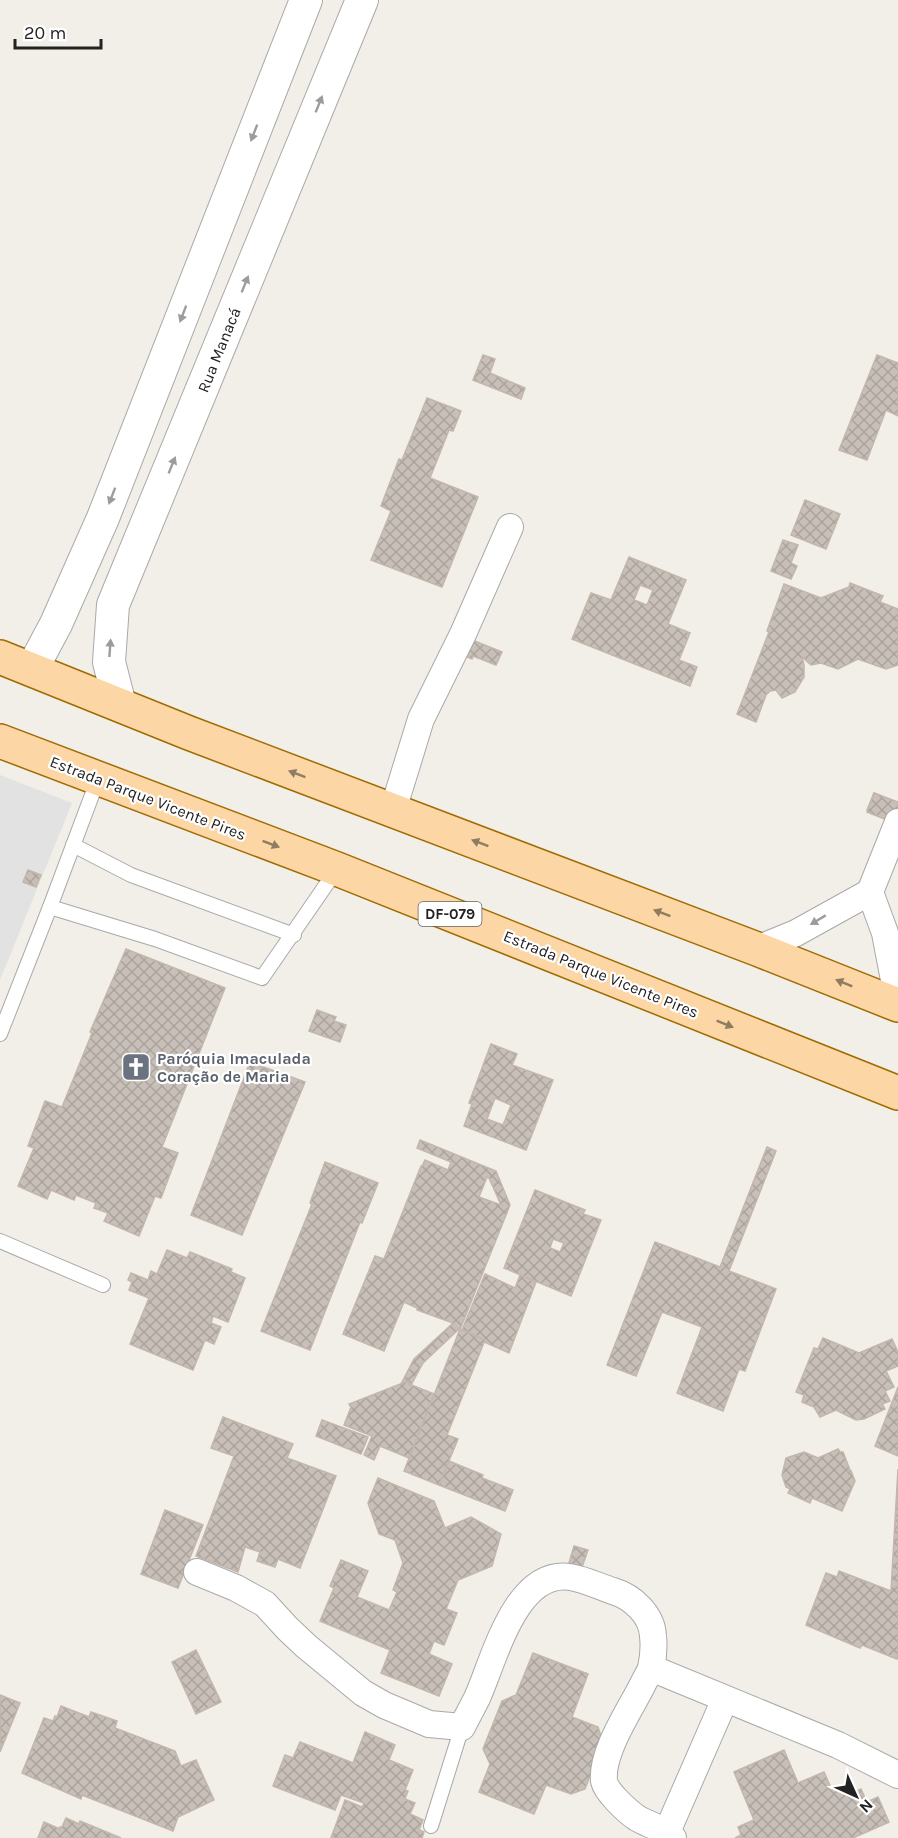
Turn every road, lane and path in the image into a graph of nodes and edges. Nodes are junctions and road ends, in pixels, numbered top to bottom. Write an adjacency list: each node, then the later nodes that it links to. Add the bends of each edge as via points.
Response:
1 (306, 0): 5 (street, one-way to 5, via 103,518)
2 (362, 0): 6 (street, Rua Manacá, one-way to 2, via 109,662 113,605)
3 (510, 527): 9 (street, via 421,718)
4 (0, 657): 5 (main road)
5 (32, 669): 6 (main road)
6 (120, 705): 9 (main road, one-way to 6)
7 (0, 741): 8 (main road, Estrada Parque Vicente Pires / DF-079)
8 (98, 779): 11 (lane); 12 (main road, Estrada Parque Vicente Pires / DF-079, one-way to 12)
9 (393, 810): 16 (main road, one-way to 9)
10 (898, 822): 13 (street)
11 (73, 845): 14 (lane); 15 (lane, via 131,875)
12 (337, 869): 15 (lane); 20 (main road, Estrada Parque Vicente Pires / DF-079, one-way to 20)
13 (870, 892): 16 (street, one-way to 16, via 796,933); 17 (street, via 885,933)
14 (50, 907): 15 (lane, via 262,978); 19 (lane)
15 (294, 935)
16 (757, 949): 18 (main road, one-way to 16)
17 (898, 990)
18 (898, 1005)
19 (0, 1034)
20 (898, 1093)
21 (0, 1241): 22 (lane)
22 (103, 1285)
23 (197, 1572): 26 (street, via 265,1604 306,1646 363,1693 429,1724)
24 (651, 1668): 25 (street); 26 (street, via 653,1635 650,1622 638,1605 618,1593 569,1577 549,1579 521,1600); 29 (street, via 612,1744 604,1768 604,1784 636,1817)
25 (725, 1699): 27 (street, via 838,1745); 29 (street)
26 (462, 1727): 28 (lane)
27 (898, 1775)
28 (431, 1826)
29 (670, 1835)

